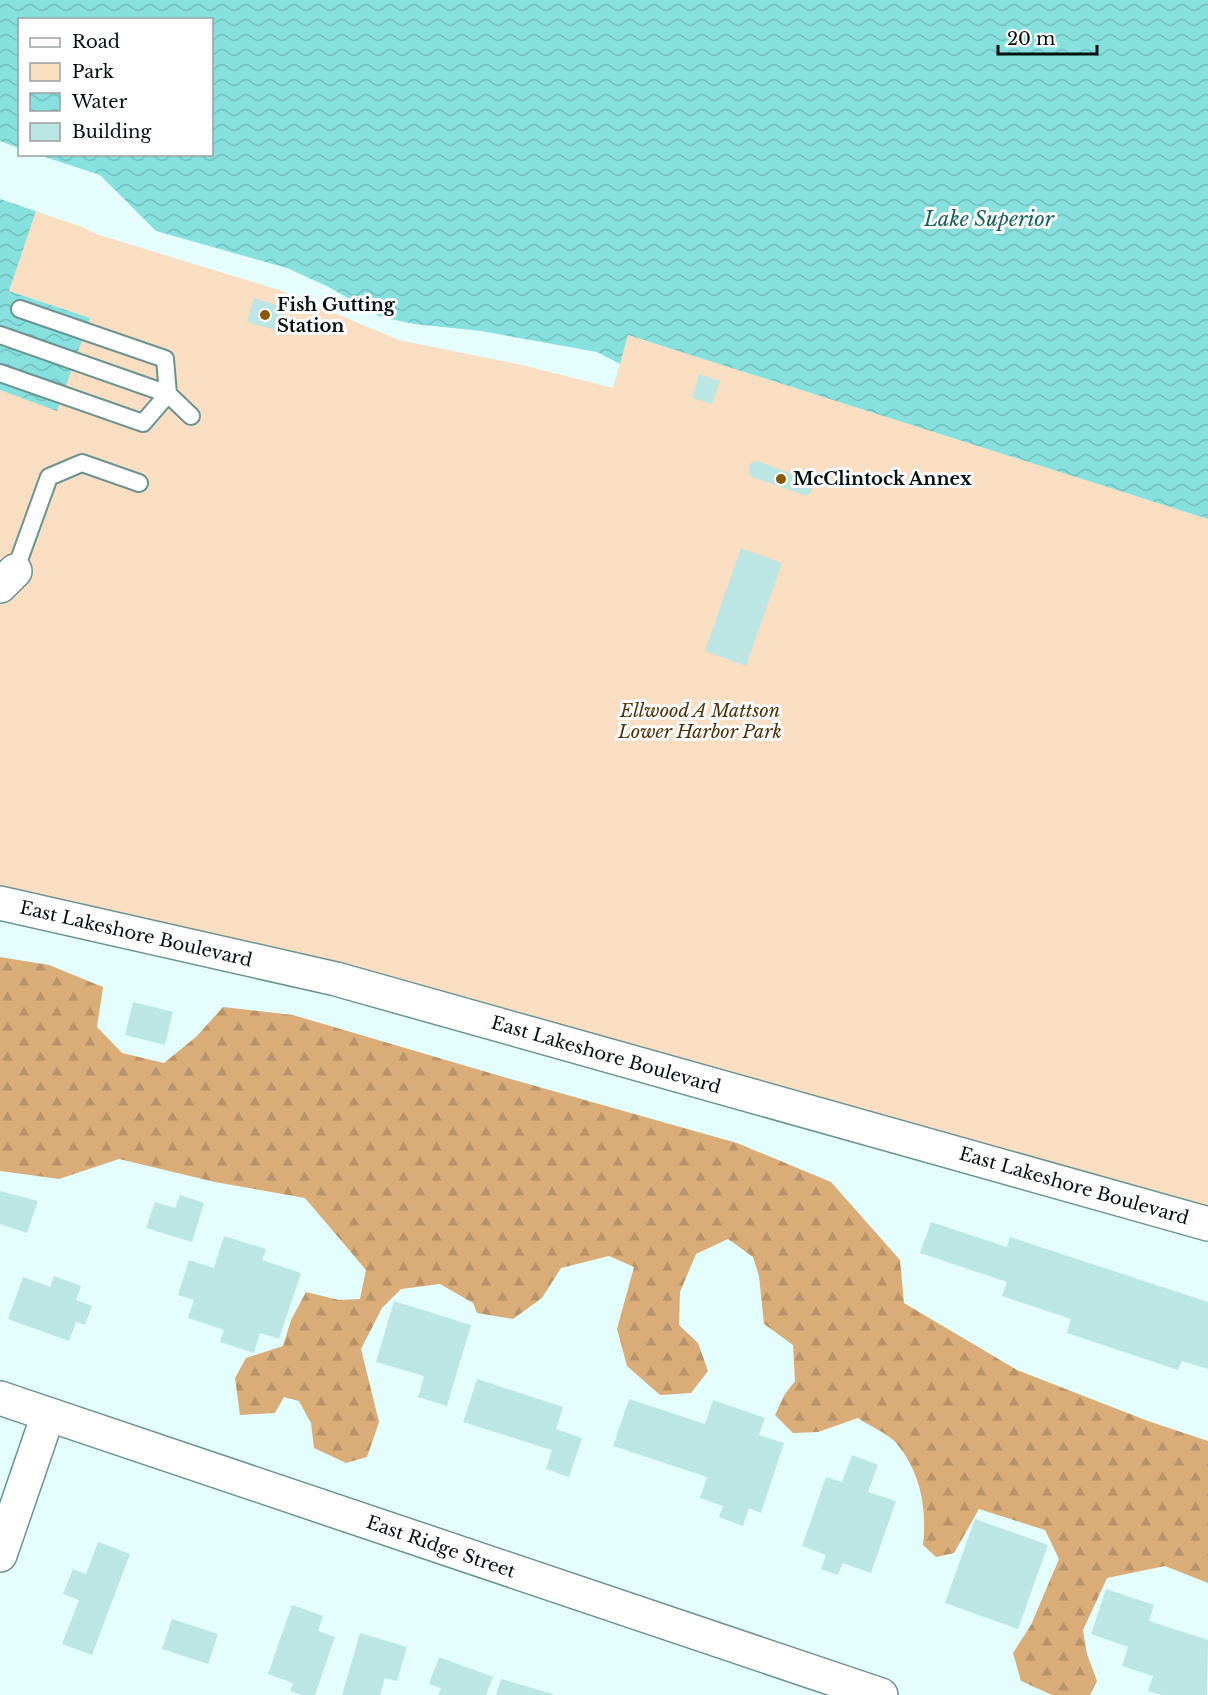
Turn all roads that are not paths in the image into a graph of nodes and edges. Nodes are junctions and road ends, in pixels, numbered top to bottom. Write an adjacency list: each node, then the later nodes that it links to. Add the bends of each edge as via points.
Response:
1 (20, 309): 4 (lane, via 165,359)
2 (0, 335): 4 (lane)
3 (0, 373): 4 (lane, via 142,423)
4 (168, 394): 5 (lane)
5 (191, 416)
6 (139, 483): 7 (lane, via 82,463 49,477)
7 (8, 579)
8 (0, 903): 9 (street, East Lakeshore Boulevard, via 336,979)
9 (1208, 1224)
10 (0, 1398): 11 (street, East Ridge Street)
11 (48, 1414): 12 (street); 13 (street, East Ridge Street)
12 (0, 1555)
13 (881, 1695)

